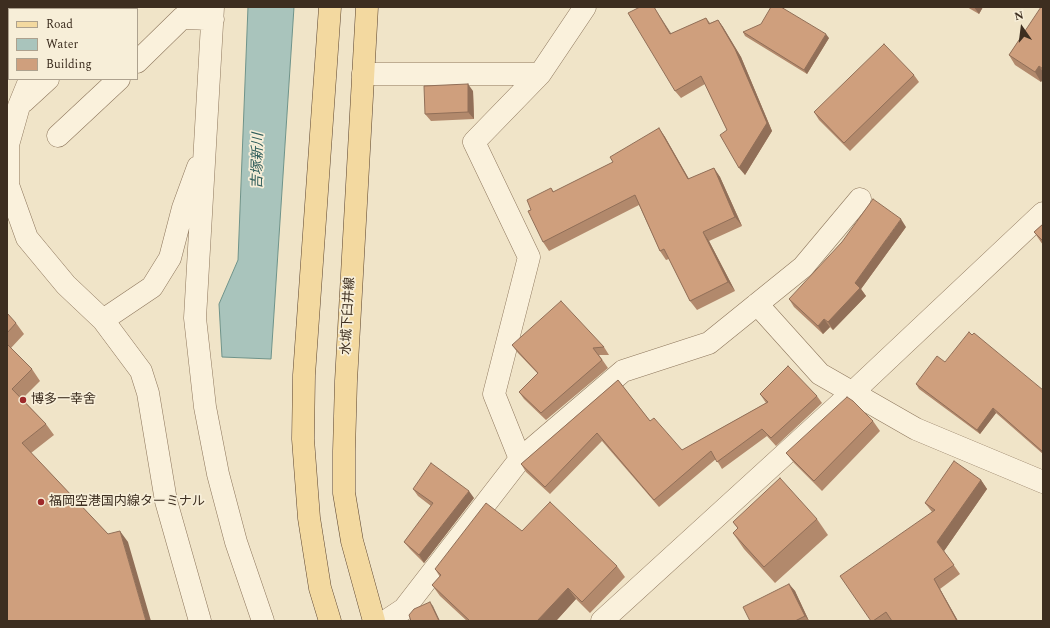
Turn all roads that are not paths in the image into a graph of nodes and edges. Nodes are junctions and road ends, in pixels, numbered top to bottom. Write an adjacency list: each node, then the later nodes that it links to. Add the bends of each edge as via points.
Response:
1 (330, 7): 23 (main road, via 304,375 303,439 309,518 320,588)
2 (367, 7): 6 (main road, 水城下臼井線)
3 (585, 7): 7 (street)
4 (213, 13): 5 (street, via 182,18); 13 (street)
5 (138, 61)
6 (363, 74): 7 (street); 24 (main road, 水城下臼井線, via 346,381 344,493 352,541)
7 (540, 74): 19 (street, via 474,142 529,257 494,394)
8 (30, 80): 11 (street)
9 (47, 80): 11 (street)
10 (118, 80): 12 (street)
11 (19, 106): 17 (street, via 8,145 8,185 26,238 66,285)
12 (58, 136)
13 (206, 143): 17 (street, via 183,208 170,258 152,287); 22 (street, via 195,318 205,407 218,474 236,542)
14 (860, 199): 16 (street, via 803,267)
15 (1043, 213): 18 (street)
16 (757, 304): 18 (street, via 820,374); 19 (street, via 709,343 623,370)
17 (103, 320): 21 (street, via 141,371 146,385 166,501)
18 (853, 392): 20 (street, via 916,429); 26 (street)
19 (520, 459): 25 (street, via 404,609)
20 (1043, 482)
21 (200, 621)
22 (263, 621)
23 (330, 621)
24 (374, 621)
25 (386, 621)
26 (602, 621)

